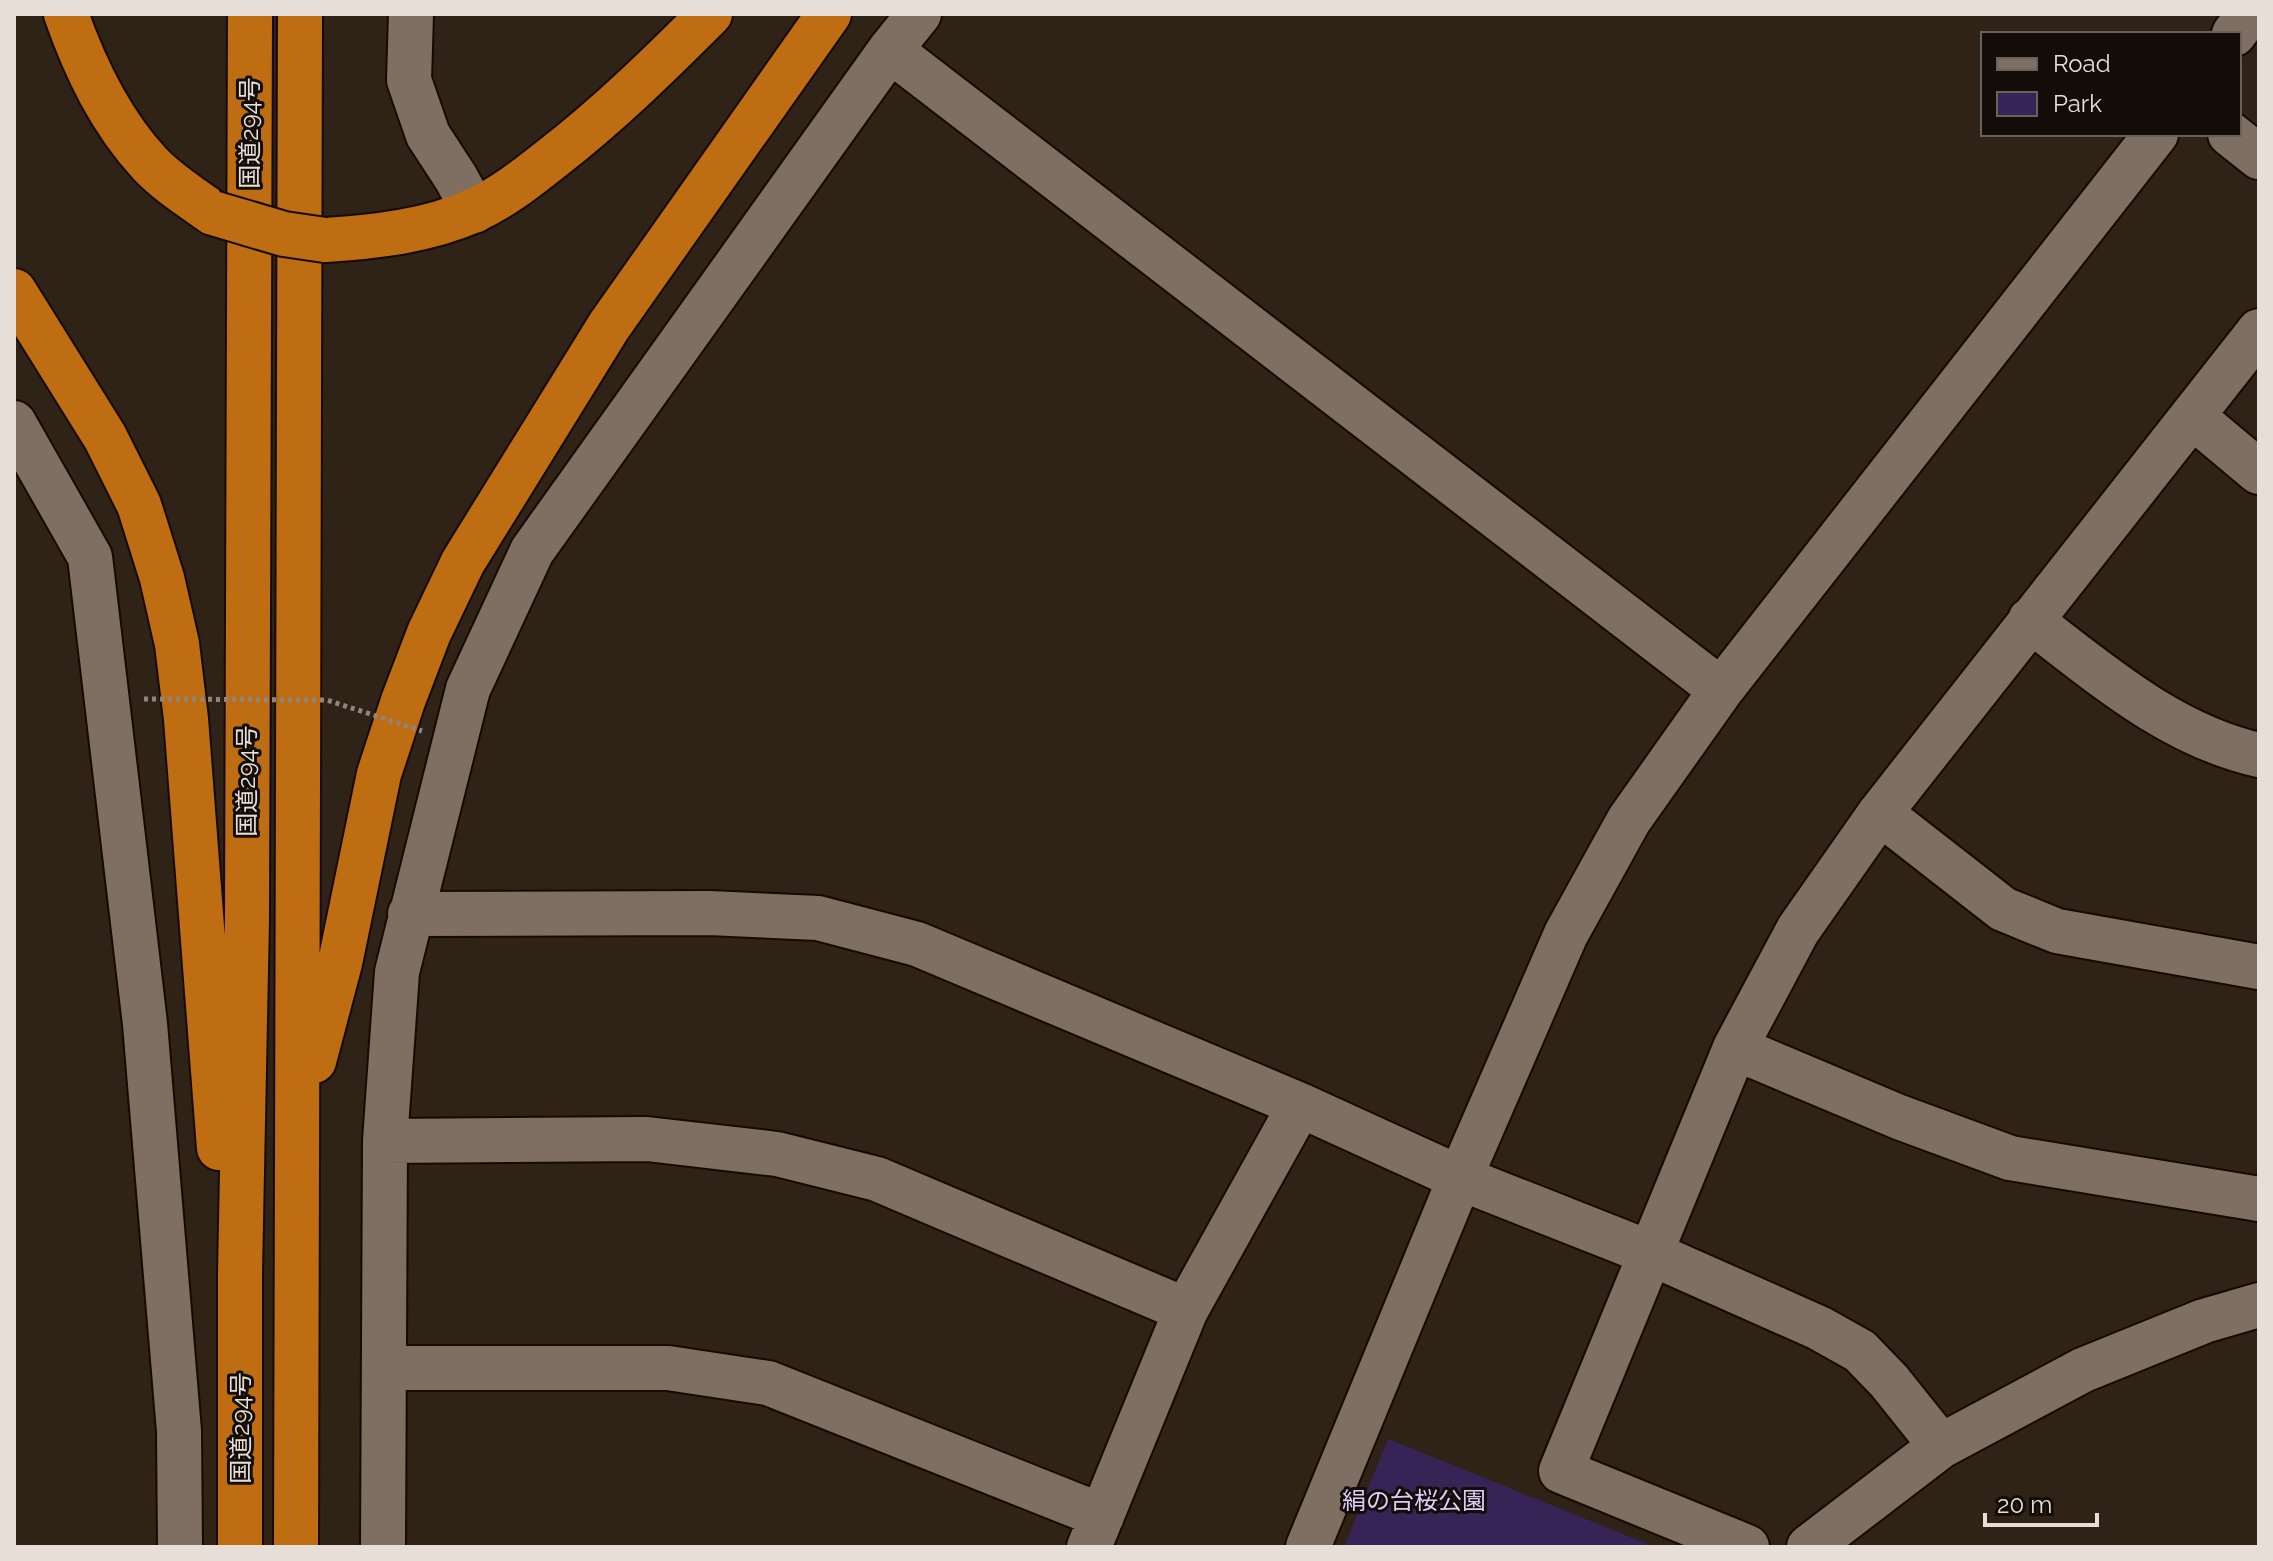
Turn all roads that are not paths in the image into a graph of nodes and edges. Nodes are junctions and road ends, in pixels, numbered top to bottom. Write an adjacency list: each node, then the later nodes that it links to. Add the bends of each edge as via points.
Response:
1 (66, 14): 14 (highway, bridge, via 80,55 123,131 151,165 213,213 325,240 379,236)
2 (250, 14): 33 (highway, 国道294号, via 247,918)
3 (300, 14): 28 (highway)
4 (411, 14): 14 (street, via 409,80 428,135)
5 (710, 14): 14 (highway, via 574,142 518,186)
6 (829, 14): 28 (highway, via 609,326 463,562 429,633 379,774 340,963)
7 (919, 14): 10 (street)
8 (2249, 14): 9 (street)
9 (2236, 32)
10 (890, 50): 21 (street); 24 (street, via 532,551 468,689)
11 (2154, 136): 21 (street)
12 (2233, 136): 13 (street)
13 (2259, 157)
14 (474, 211)
15 (14, 291): 33 (highway, via 105,437 139,505 162,578 186,719 216,1132)
16 (2259, 331): 17 (street)
17 (2192, 416): 19 (street); 20 (street)
18 (14, 423): 39 (street, via 90,557 145,1024 179,1431)
19 (2259, 472)
20 (2030, 620): 22 (street, via 2122,691 2186,730); 23 (street)
21 (1721, 690): 30 (street, via 1629,820 1566,934)
22 (2259, 755)
23 (1880, 813): 25 (street, via 2003,909 2057,931); 26 (street, via 1798,930)
24 (410, 914): 27 (street, via 818,918 917,944); 29 (street, via 397,972)
25 (2259, 967)
26 (1735, 1048): 31 (street, via 2010,1158); 32 (street)
27 (1300, 1105): 30 (street); 35 (street)
28 (298, 1121): 41 (highway)
29 (385, 1141): 35 (street, via 647,1139 777,1154 877,1179); 36 (street)
30 (1460, 1178): 32 (street); 43 (street)
31 (2259, 1199)
32 (1650, 1253): 37 (street, via 1860,1351); 44 (street, via 1561,1471)
33 (240, 1273): 40 (highway, 国道294号)
34 (2259, 1305): 37 (street, via 2204,1321 2083,1370)
35 (1186, 1310): 38 (street)
36 (384, 1368): 38 (street, via 668,1368 768,1383); 42 (street)
37 (1941, 1446): 45 (street)
38 (1095, 1531)
39 (180, 1547)
40 (240, 1547)
41 (296, 1547)
42 (383, 1547)
43 (1308, 1547)
44 (1747, 1547)
45 (1809, 1547)

